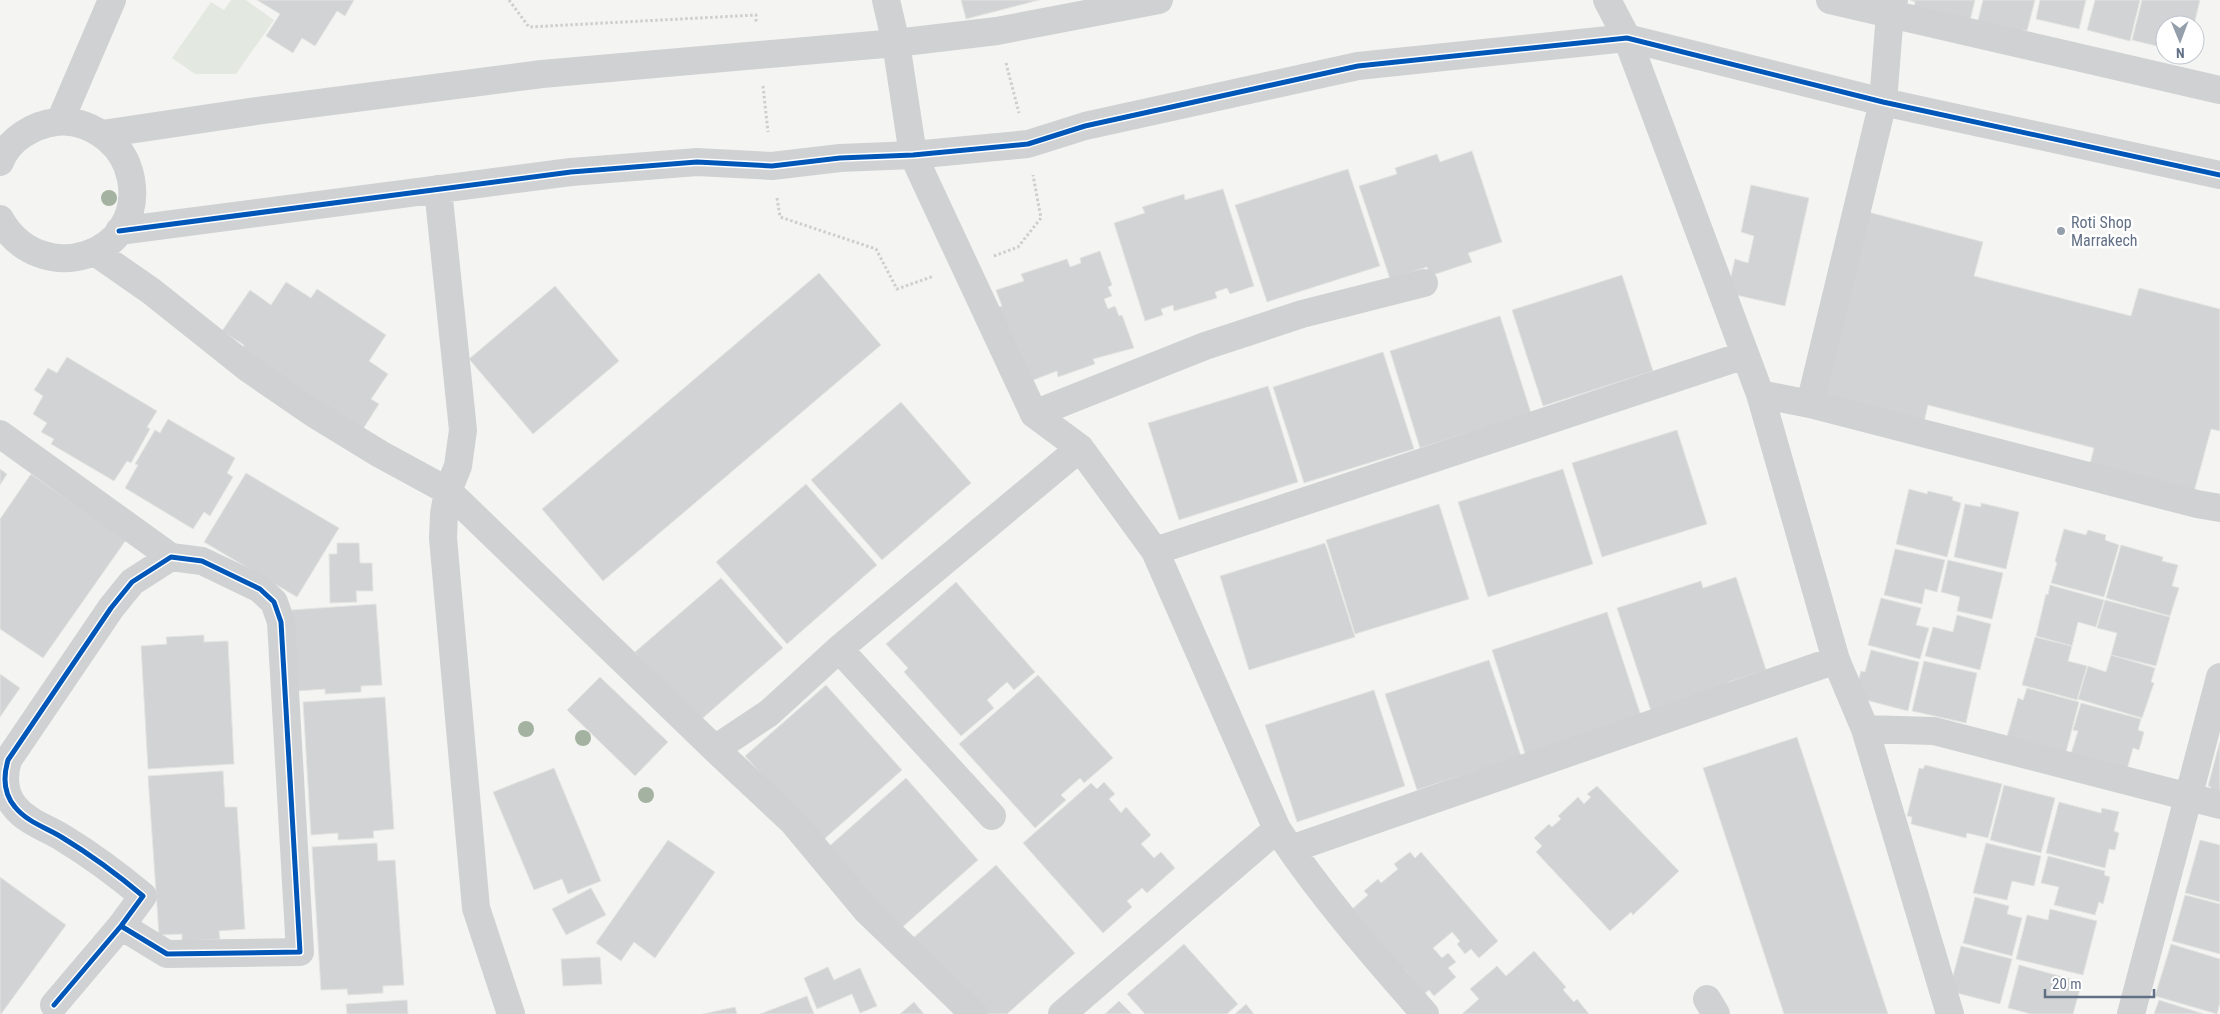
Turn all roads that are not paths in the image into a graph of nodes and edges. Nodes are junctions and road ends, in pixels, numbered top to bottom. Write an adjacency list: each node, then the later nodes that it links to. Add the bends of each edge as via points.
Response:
1 (112, 0): 11 (street)
2 (886, 0): 8 (street)
3 (1159, 0): 8 (street, via 997,31)
4 (1607, 0): 7 (street)
5 (1830, 0): 6 (street)
6 (1892, 7): 9 (street); 10 (street)
7 (1627, 38): 10 (street); 13 (street, via 1358,66 1085,126 1028,144); 21 (street)
8 (896, 43): 12 (street, via 542,74); 13 (street)
9 (2220, 90)
10 (1883, 102): 15 (street); 23 (street)
11 (60, 121): 12 (street, via 82,124); 14 (street, via 21,136 10,145)
12 (102, 134): 17 (street, via 123,156 130,178 131,202)
13 (913, 155): 16 (street, via 840,158 772,166 696,162 571,172); 24 (street)
14 (0, 162)
15 (2220, 175)
16 (438, 189): 17 (street); 27 (street, via 463,430 458,466)
17 (119, 231): 19 (street)
18 (5, 236): 19 (street, via 48,258 80,257)
19 (95, 252): 27 (street, via 151,291 249,369 313,413)
20 (1424, 283): 24 (street, via 1302,314 1205,346)
21 (1745, 355): 22 (street); 29 (street)
22 (1760, 394): 23 (street); 32 (street)
23 (1810, 404): 28 (street)
24 (1034, 414): 26 (street)
25 (0, 434): 30 (street)
26 (1080, 448): 29 (street); 31 (street)
27 (448, 491): 35 (street); 42 (street, via 443,538 476,908)
28 (2220, 508)
29 (1155, 551): 39 (street)
30 (171, 557): 40 (street, via 132,582 110,608 8,760 5,772 7,794 22,815 75,846 143,896); 40 (street, via 202,562 260,589 274,602 280,622 300,952 167,954)
31 (839, 649): 35 (street, via 769,713); 38 (street)
32 (1836, 660): 34 (street); 39 (street)
33 (2220, 677): 36 (street)
34 (1865, 729): 36 (street, via 1934,731); 46 (street)
35 (715, 749): 43 (street, via 793,822 867,911)
36 (2188, 798): 37 (street); 47 (street)
37 (2220, 805)
38 (992, 816)
39 (1284, 839): 44 (street); 45 (street, via 1379,962)
40 (121, 926): 41 (street)
41 (54, 1005)
42 (511, 1014)
43 (974, 1014)
44 (1062, 1014)
45 (1425, 1014)
46 (1950, 1014)
47 (2131, 1014)

